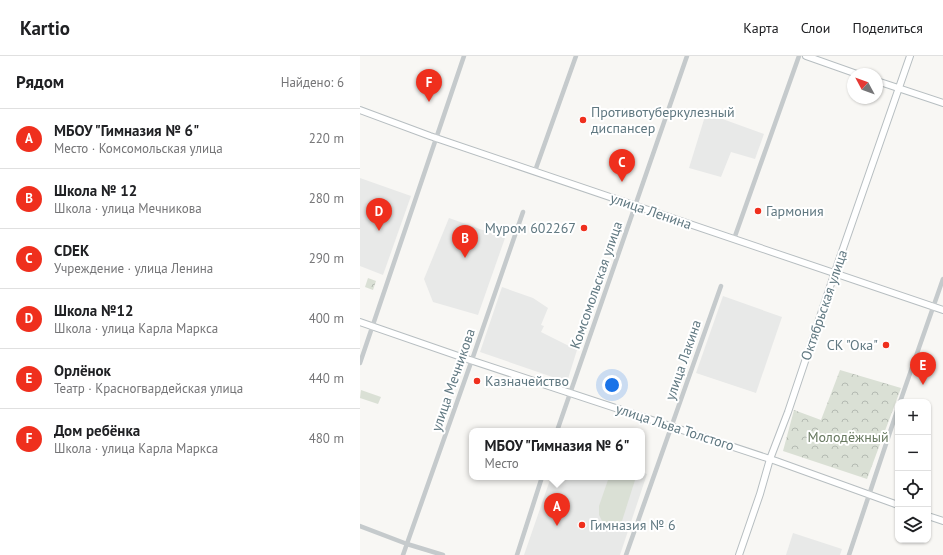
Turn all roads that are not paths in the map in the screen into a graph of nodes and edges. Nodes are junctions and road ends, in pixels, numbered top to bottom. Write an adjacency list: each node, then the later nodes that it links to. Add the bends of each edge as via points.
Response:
1 (464, 56): 12 (street)
2 (576, 56): 13 (street)
3 (687, 56): 14 (street, Комсомольская улица)
4 (799, 56): 16 (street)
5 (806, 56): 7 (street)
6 (910, 56): 9 (street, Октябрьская улица)
7 (847, 70)
8 (883, 83): 9 (street)
9 (899, 88): 10 (street); 17 (street, Октябрьская улица)
10 (943, 103)
11 (360, 110): 12 (street, улица Ленина)
12 (436, 138): 13 (street, улица Ленина); 23 (street)
13 (535, 171): 14 (street, улица Ленина)
14 (635, 206): 16 (street, улица Ленина); 26 (street, Комсомольская улица)
15 (523, 212): 24 (street, улица Мечникова)
16 (734, 239): 17 (street, улица Ленина)
17 (835, 273): 20 (street, улица Ленина); 31 (street, Октябрьская улица)
18 (943, 279): 20 (street)
19 (721, 286): 29 (street, улица Лакина)
20 (934, 306): 21 (street, улица Ленина); 27 (street)
21 (943, 310)
22 (360, 322): 23 (street, улица Льва Толстого)
23 (373, 327): 24 (street, улица Льва Толстого); 25 (street)
24 (472, 361): 26 (street, улица Льва Толстого); 38 (street, улица Мечникова)
25 (360, 363)
26 (570, 393): 29 (street, улица Льва Толстого); 30 (street, Комсомольская улица)
27 (901, 399)
28 (895, 417): 33 (street)
29 (671, 426): 31 (street, улица Льва Толстого); 42 (street, улица Лакина)
30 (558, 428)
31 (770, 459): 33 (street, улица Льва Толстого); 43 (street, Октябрьская улица)
32 (541, 480): 41 (street)
33 (869, 494): 34 (street, улица Льва Толстого); 44 (street)
34 (895, 503)
35 (931, 517): 36 (street)
36 (943, 521)
37 (360, 526): 38 (street)
38 (407, 544): 39 (street, улица Мечникова); 40 (street)
39 (403, 555)
40 (443, 555)
41 (517, 555)
42 (626, 555)
43 (739, 555)
44 (849, 555)

